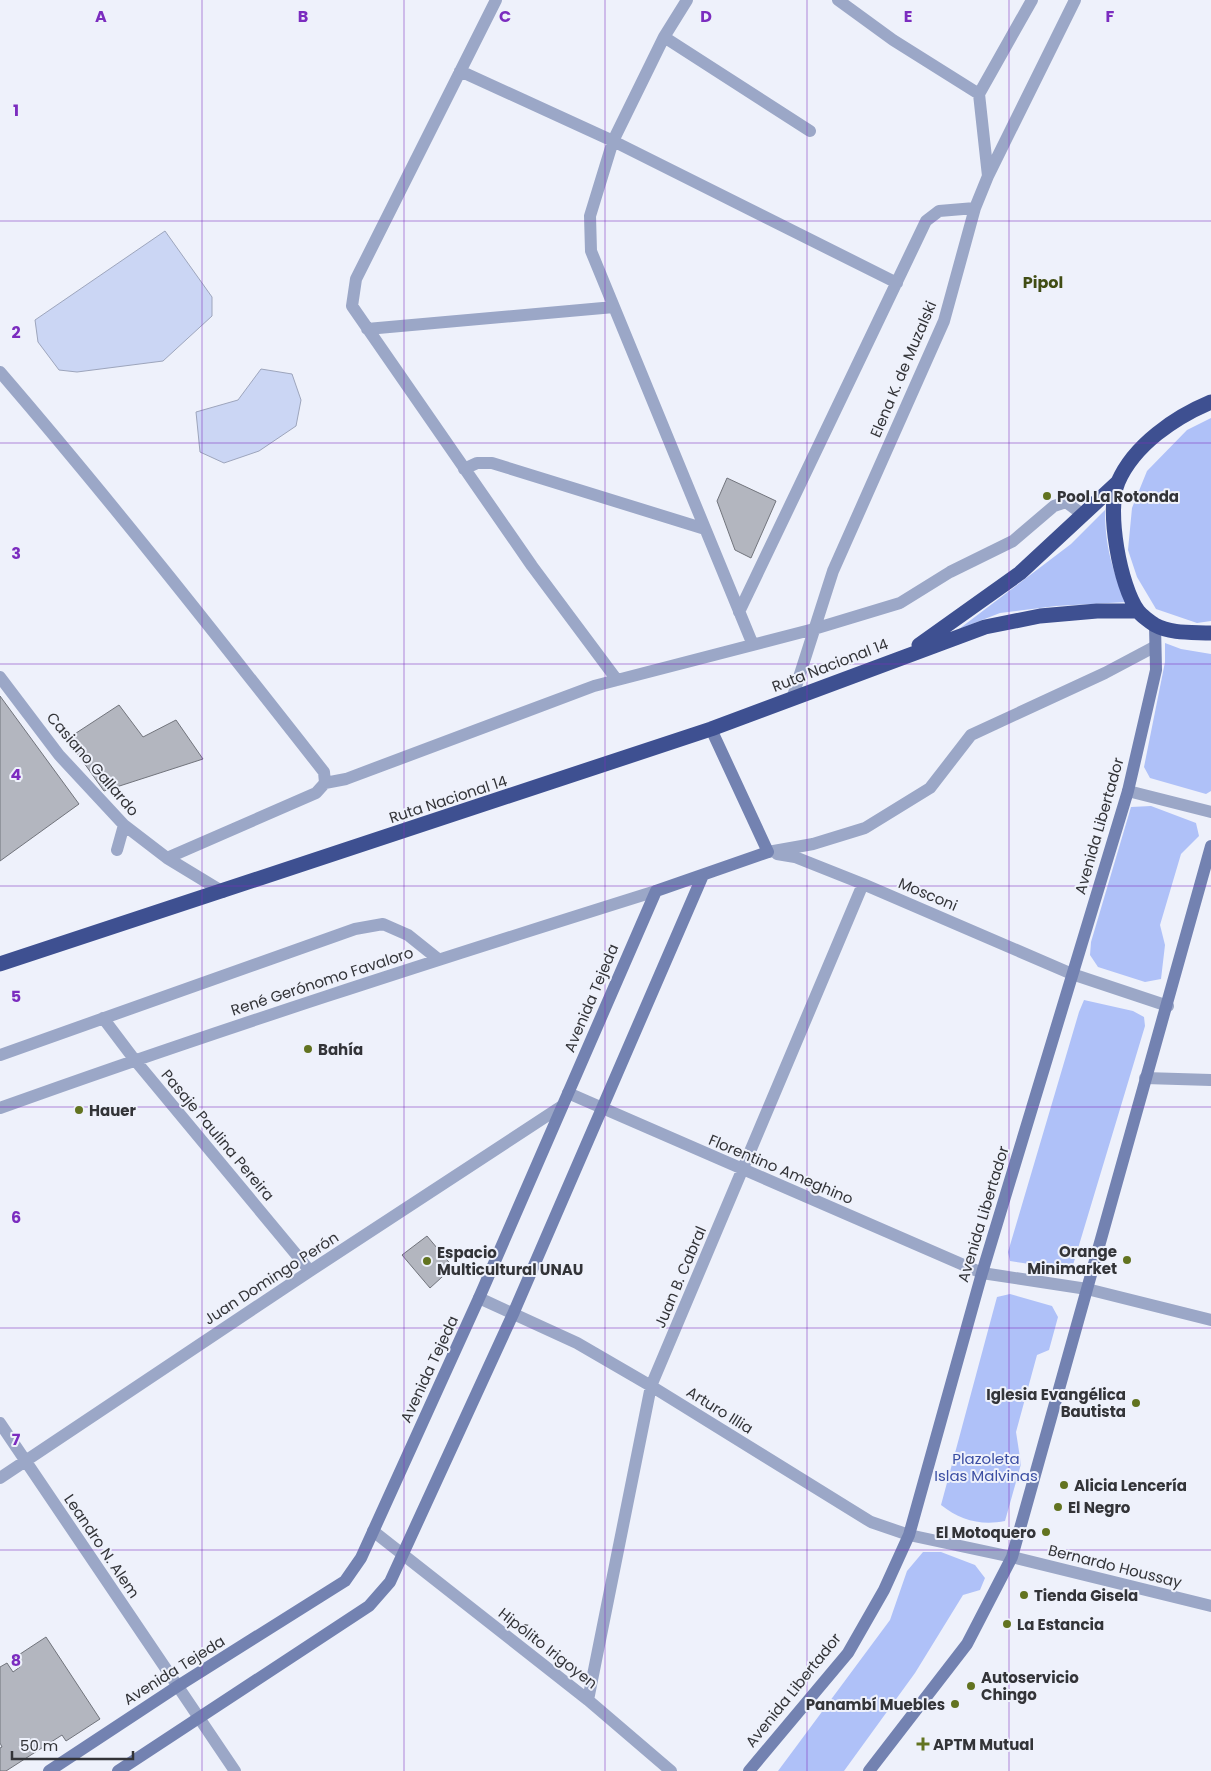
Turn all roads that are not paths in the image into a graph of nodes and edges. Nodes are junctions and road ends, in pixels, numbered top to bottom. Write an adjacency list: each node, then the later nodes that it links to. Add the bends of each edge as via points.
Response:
1 (496, 0): 7 (street)
2 (687, 0): 6 (street)
3 (838, 0): 8 (street, via 893,40)
4 (1032, 0): 8 (street)
5 (1075, 0): 11 (street, Elena K. de Muzalski)
6 (664, 37): 9 (street); 10 (street)
7 (460, 71): 10 (street); 15 (street, via 356,279 352,306)
8 (979, 94): 11 (street)
9 (810, 131)
10 (613, 141): 13 (street); 14 (street, via 590,216 591,251)
11 (988, 176): 12 (street, Elena K. de Muzalski)
12 (975, 208): 13 (street, via 939,211 926,221); 25 (street, Elena K. de Muzalski, via 944,321 833,572)
13 (897, 283): 23 (street)
14 (614, 307): 15 (street); 21 (street)
15 (367, 329): 18 (street)
16 (0, 372): 34 (street, via 92,478 324,772)
17 (1211, 402): 19 (highway, Ruta Nacional 14, via 1196,408 1146,442)
18 (464, 468): 21 (street, via 477,463 492,463); 31 (street)
19 (1117, 483): 20 (highway, Ruta Nacional 14); 22 (highway, Ruta Nacional 14, via 1115,537 1121,570)
20 (1082, 514): 25 (street, via 1066,502 1054,506 1013,541 950,572 900,603); 29 (highway, Ruta Nacional 14, via 1020,573)
21 (705, 529): 23 (street)
22 (1138, 611): 24 (highway, Ruta Nacional 14); 29 (highway, Ruta Nacional 14, via 1040,616 985,627)
23 (739, 612): 27 (street)
24 (1155, 625): 26 (highway, Ruta Nacional 14, via 1173,631); 28 (main road, Avenida Libertador)
25 (814, 629): 27 (street); 32 (street, Elena K. de Muzalski)
26 (1211, 634)
27 (753, 645): 31 (street)
28 (1154, 647): 35 (main road, Avenida Libertador, via 1156,670); 40 (street, via 971,735 930,788 865,828 813,844)
29 (904, 656): 32 (highway, Ruta Nacional 14)
30 (0, 677): 37 (street, Casiano Gallardo, via 59,755)
31 (617, 680): 34 (street, via 346,779)
32 (792, 699): 33 (highway, Ruta Nacional 14)
33 (711, 730): 40 (main road); 45 (highway, Ruta Nacional 14)
34 (326, 783): 41 (street, via 316,793)
35 (1128, 791): 36 (street); 48 (main road, Avenida Libertador)
36 (1211, 812)
37 (124, 825): 39 (street); 41 (street, Casiano Gallardo)
38 (1211, 846): 49 (main road)
39 (117, 850)
40 (768, 852): 42 (main road); 43 (street, Mosconi, via 795,857)
41 (167, 858): 45 (street, Casiano Gallardo)
42 (703, 875): 44 (main road); 58 (main road)
43 (863, 884): 48 (street, Mosconi); 59 (street, Juan B. Cabral)
44 (656, 891): 46 (street, René Gerónomo Favaloro); 55 (main road, Avenida Tejeda)
45 (223, 892): 47 (highway, Ruta Nacional 14)
46 (438, 959): 50 (street, via 408,935 382,924 355,929); 52 (street, René Gerónomo Favaloro)
47 (0, 964)
48 (1072, 974): 49 (street, Mosconi); 61 (main road, Avenida Libertador)
49 (1168, 1006): 53 (main road)
50 (103, 1018): 51 (street); 52 (street, Pasaje Paulina Pereira)
51 (0, 1055)
52 (134, 1060): 57 (street, René Gerónomo Favaloro); 60 (street, Pasaje Paulina Pereira)
53 (1145, 1078): 54 (street); 62 (main road)
54 (1211, 1080)
55 (568, 1093): 56 (main road, Avenida Tejeda); 58 (street, Florentino Ameghino)
56 (562, 1106): 60 (street, Juan Domingo Perón); 63 (main road, Avenida Tejeda)
57 (0, 1108)
58 (603, 1108): 59 (street, Florentino Ameghino); 64 (main road)
59 (743, 1171): 61 (street, Florentino Ameghino); 66 (street, Juan B. Cabral)
60 (310, 1271): 68 (street, Juan Domingo Perón)
61 (982, 1273): 62 (street, Florentino Ameghino); 71 (main road, Avenida Libertador)
62 (1088, 1289): 65 (street, Florentino Ameghino); 73 (main road)
63 (479, 1298): 64 (street, Arturo Illia); 70 (main road, Avenida Tejeda)
64 (513, 1314): 66 (street, Arturo Illia, via 577,1343); 72 (main road)
65 (1211, 1320)
66 (651, 1386): 71 (street, Arturo Illia, via 870,1522); 76 (street, Juan B. Cabral)
67 (0, 1423): 68 (street, Leandro N. Alem)
68 (24, 1462): 69 (street, Juan Domingo Perón); 75 (street, Leandro N. Alem)
69 (0, 1478)
70 (373, 1531): 72 (street, Hipólito Irigoyen); 75 (main road, Avenida Tejeda, via 361,1558 345,1581)
71 (909, 1535): 73 (street, Arturo Illia); 82 (main road, Avenida Libertador, via 884,1590 848,1653)
72 (403, 1554): 76 (street, Hipólito Irigoyen); 77 (main road, via 390,1582 369,1606)
73 (1012, 1557): 74 (street, Bernardo Houssay); 83 (main road, via 967,1644)
74 (1211, 1606)
75 (178, 1686): 77 (street, Leandro N. Alem); 78 (main road, Avenida Tejeda)
76 (588, 1700): 81 (street, Hipólito Irigoyen)
77 (197, 1718): 79 (main road); 80 (street)
78 (49, 1771)
79 (118, 1771)
80 (234, 1771)
81 (671, 1771)
82 (749, 1771)
83 (869, 1771)

